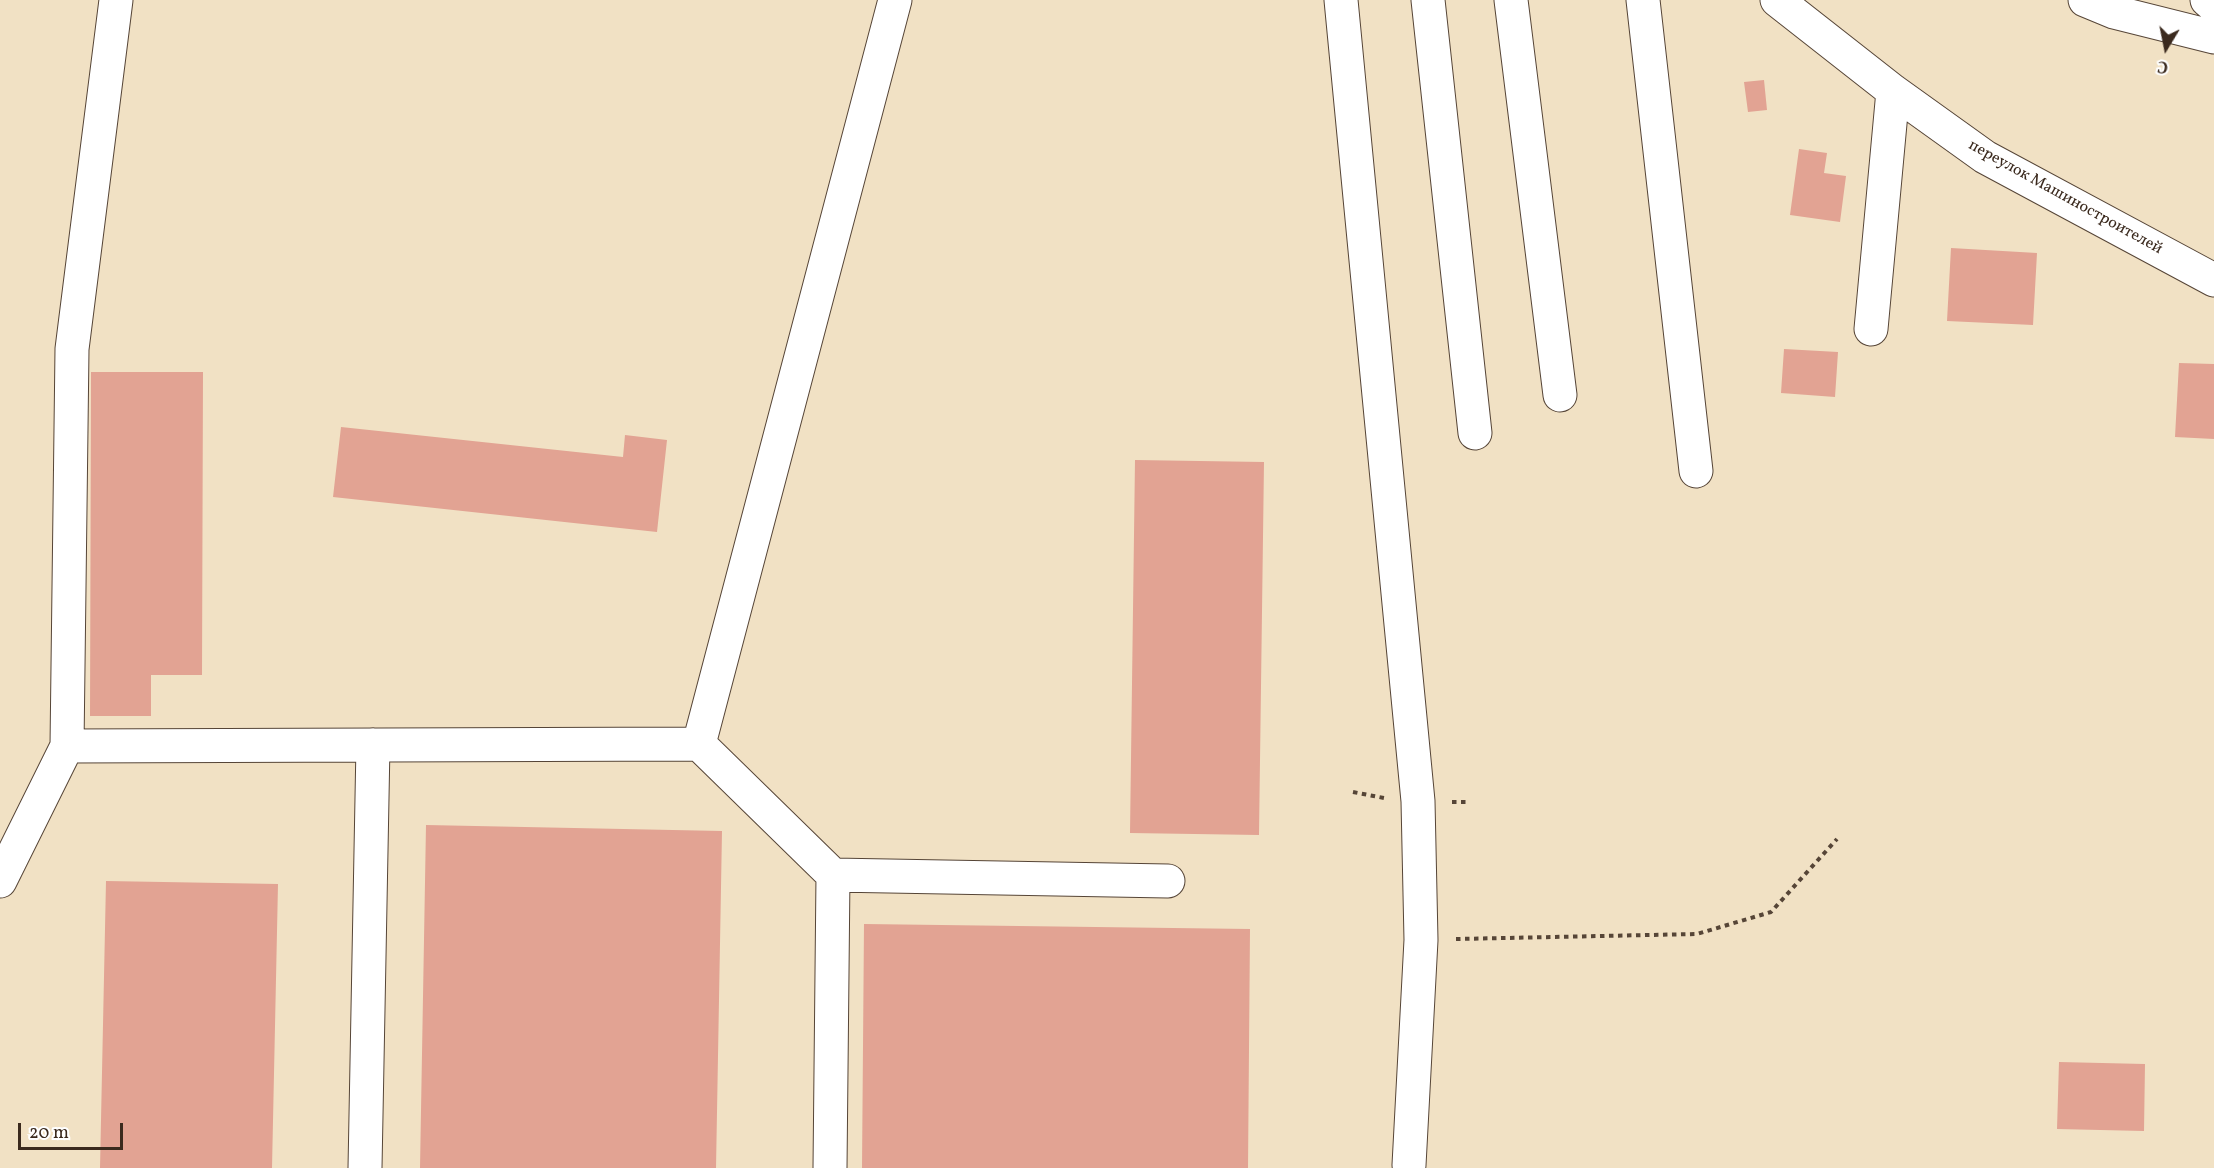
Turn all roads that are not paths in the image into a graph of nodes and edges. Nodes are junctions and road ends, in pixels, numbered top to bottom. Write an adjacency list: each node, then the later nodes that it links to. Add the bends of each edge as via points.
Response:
1 (116, 0): 20 (street, via 72,349)
2 (895, 0): 18 (street)
3 (1341, 0): 24 (street, via 1418,801 1421,940)
4 (1428, 0): 16 (street)
5 (1511, 0): 15 (street)
6 (1643, 0): 17 (street)
7 (1777, 0): 12 (street, переулок Машиностроителей)
8 (2085, 0): 11 (street, via 2114,12)
9 (2206, 0): 10 (street)
10 (2214, 6)
11 (2214, 37)
12 (1893, 91): 13 (street, переулок Машиностроителей, via 1986,157); 14 (street)
13 (2214, 280)
14 (1871, 329)
15 (1560, 395)
16 (1476, 432)
17 (1696, 471)
18 (699, 744): 19 (street); 21 (street)
19 (373, 745): 20 (street); 25 (street)
20 (67, 746): 22 (street)
21 (833, 875): 23 (street); 26 (street)
22 (0, 881)
23 (1168, 881)
24 (1409, 1165)
25 (365, 1168)
26 (830, 1168)

